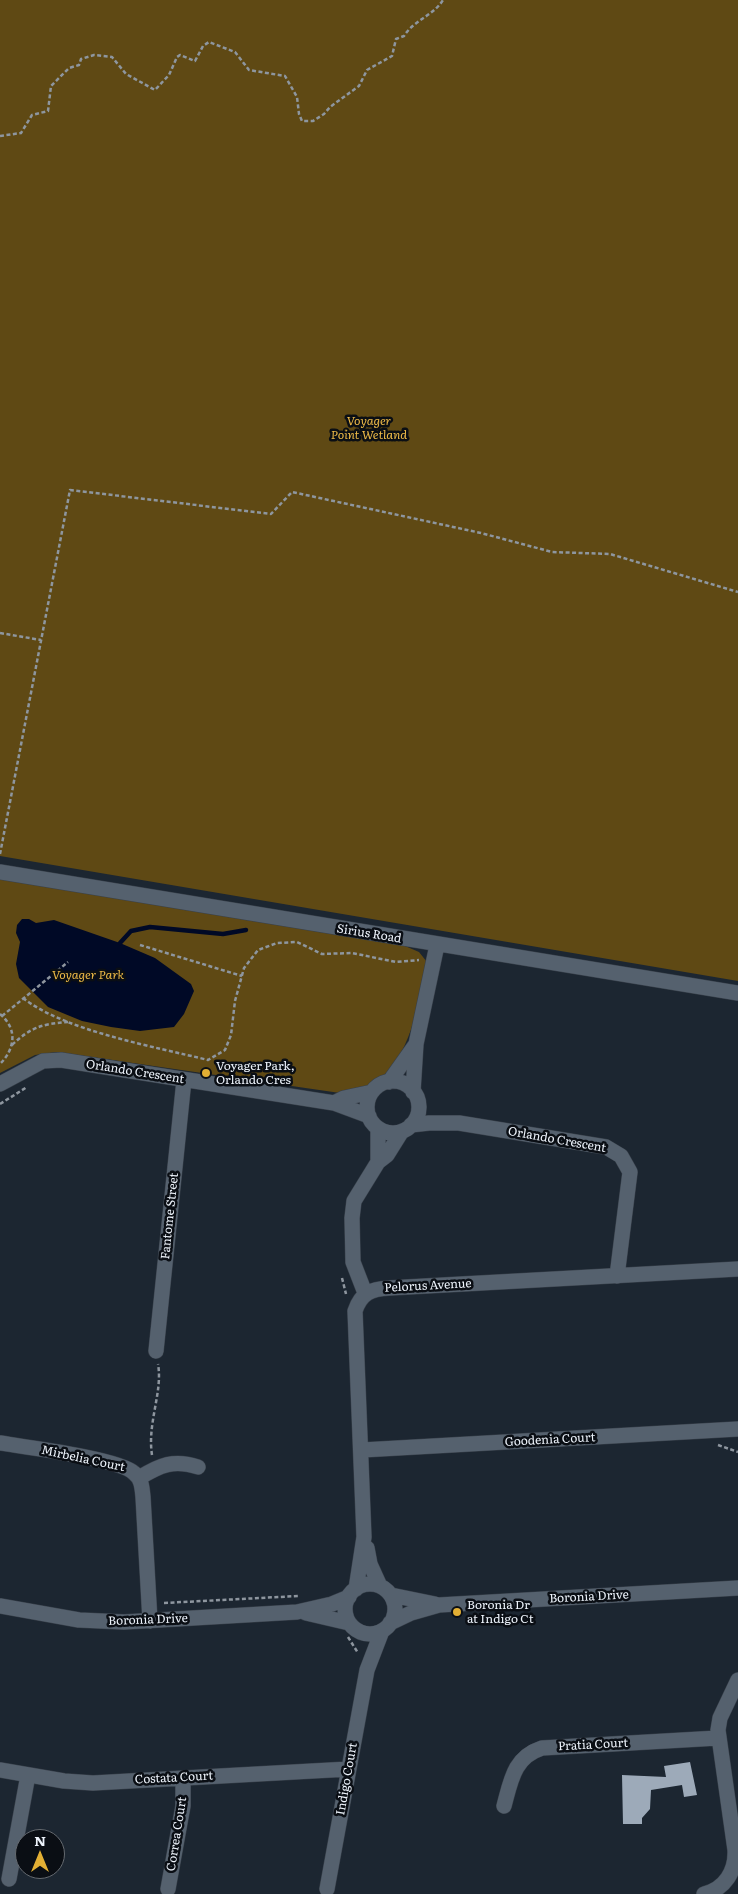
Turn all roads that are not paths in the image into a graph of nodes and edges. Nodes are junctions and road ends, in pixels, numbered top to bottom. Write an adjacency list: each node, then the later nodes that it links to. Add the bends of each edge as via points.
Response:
1 (0, 872): 2 (street, Sirius Road)
2 (438, 945): 3 (street, Sirius Road); 4 (street)
3 (738, 993)
4 (416, 1044): 6 (street); 9 (street)
5 (184, 1080): 7 (street, Orlando Crescent, via 51,1060 34,1064); 10 (street, Orlando Crescent); 18 (street, Fantome Street)
6 (389, 1082): 8 (street); 9 (street, via 401,1083)
7 (0, 1084)
8 (372, 1092): 10 (street, Orlando Crescent); 11 (street, via 367,1105)
9 (416, 1097): 12 (street, Orlando Crescent, via 433,1112); 13 (street, via 416,1116)
10 (334, 1103): 11 (street, Orlando Crescent)
11 (373, 1122): 13 (street, via 390,1132); 14 (street)
12 (459, 1123): 13 (street, Orlando Crescent, via 429,1123); 16 (street, Orlando Crescent, via 606,1147 621,1156 630,1181)
13 (406, 1128): 14 (street)
14 (378, 1162): 17 (street, via 357,1194 352,1210 355,1270)
15 (738, 1269): 16 (street, Pelorus Avenue)
16 (617, 1276): 17 (street, Pelorus Avenue, via 389,1288)
17 (365, 1293): 21 (street, via 355,1311)
18 (156, 1351)
19 (738, 1429): 21 (street, Goodenia Court)
20 (0, 1443): 23 (street, Mirbelia Court, via 114,1464 130,1469)
21 (362, 1450): 24 (street)
22 (198, 1466): 23 (street, via 186,1462 167,1463)
23 (139, 1478): 31 (street, Mirbelia Court)
24 (364, 1536): 26 (street, via 370,1564); 27 (street)
25 (738, 1588): 28 (street, Boronia Drive)
26 (386, 1591): 27 (street, Boronia Drive, via 366,1585); 28 (street, Boronia Drive); 32 (street, Indigo Court, via 395,1612)
27 (352, 1593): 30 (street, Boronia Drive, via 332,1604); 33 (street, via 345,1612)
28 (439, 1605): 32 (street, Boronia Drive, via 411,1613)
29 (0, 1606): 31 (street, Boronia Drive, via 79,1620)
30 (297, 1612): 31 (street, Boronia Drive); 33 (street, Boronia Drive, via 331,1617)
31 (150, 1614)
32 (386, 1627): 33 (street, Indigo Court); 33 (street, Boronia Drive)
33 (358, 1646): 36 (street, Indigo Court)
34 (738, 1680): 35 (street, via 720,1718)
35 (718, 1738): 40 (street, Pratia Court, via 542,1748 525,1755 518,1763); 44 (street, via 736,1858 725,1882)
36 (349, 1769): 39 (street, Costata Court); 43 (street, Indigo Court)
37 (0, 1770): 38 (street, Costata Court)
38 (28, 1775): 39 (street, Costata Court, via 86,1782); 41 (street)
39 (183, 1778): 42 (street, Correa Court, via 183,1806)
40 (504, 1806)
41 (9, 1879)
42 (168, 1889)
43 (327, 1889)
44 (704, 1894)

